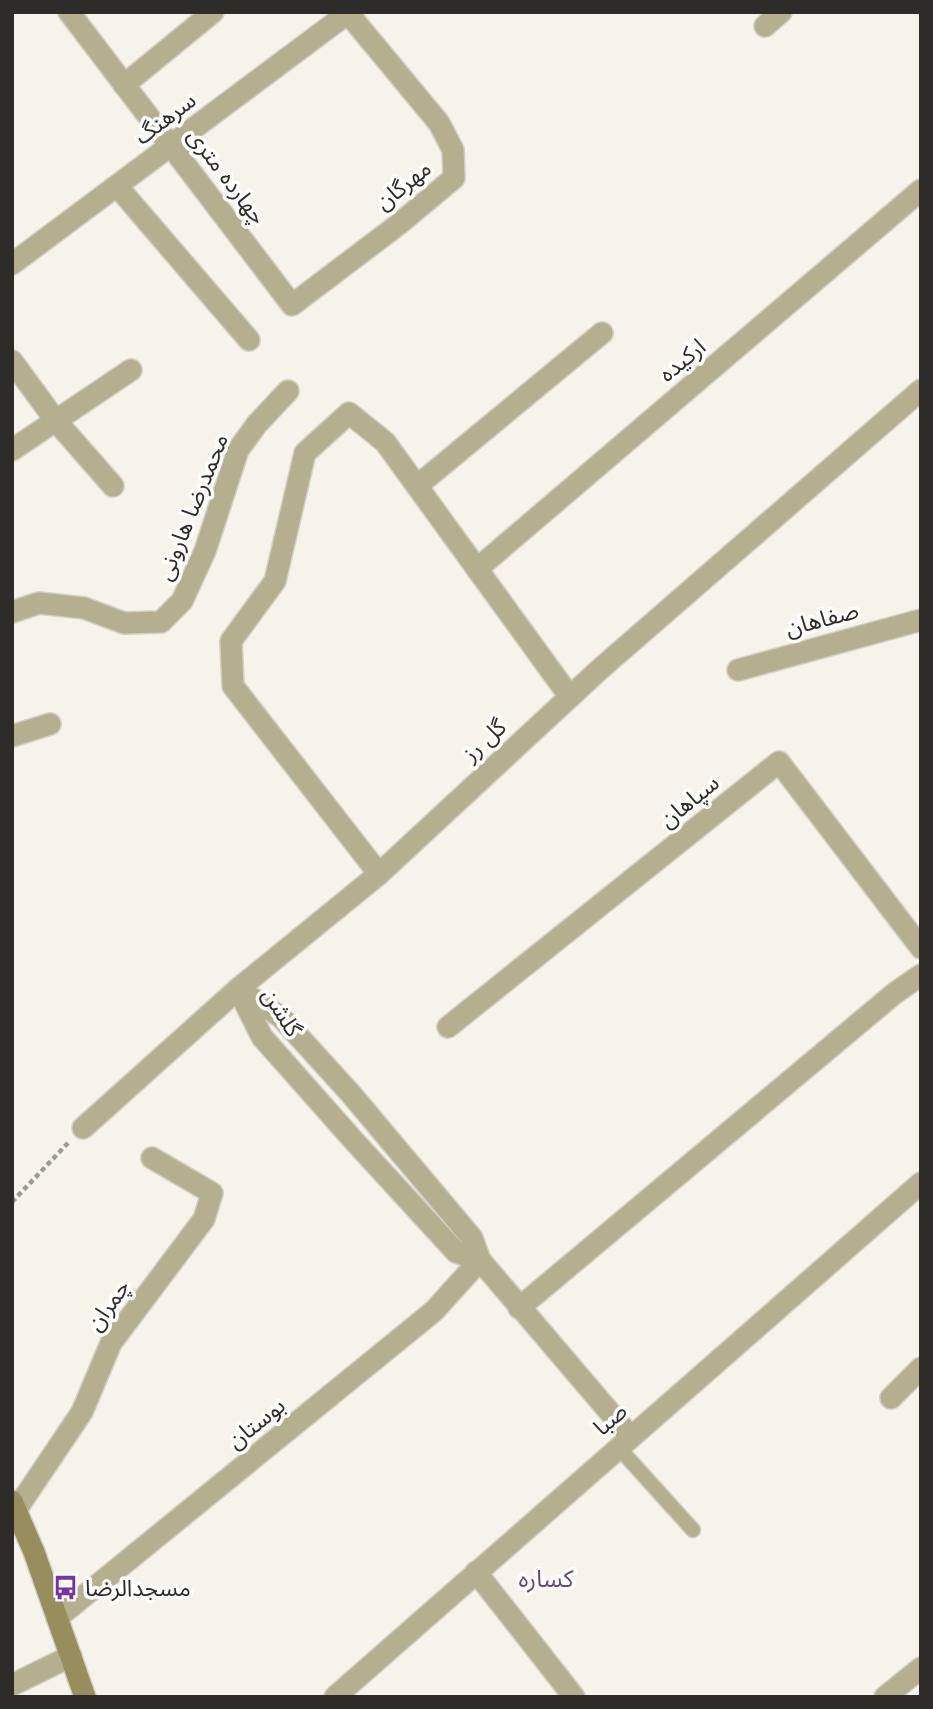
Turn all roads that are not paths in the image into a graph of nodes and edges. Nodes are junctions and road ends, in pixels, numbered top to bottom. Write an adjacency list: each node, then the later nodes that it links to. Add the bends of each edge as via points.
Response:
1 (69, 12): 4 (street, چهارده متری)
2 (213, 12): 4 (street)
3 (347, 13): 5 (street, سرهنگ); 9 (street, مهرگان, via 439,122 453,150 454,178)
4 (124, 85): 5 (street, چهارده متری)
5 (171, 146): 6 (street, سرهنگ); 9 (street, چهارده متری)
6 (117, 186): 8 (street, سرهنگ); 11 (street)
7 (921, 190): 20 (street, ارکیده)
8 (12, 264)
9 (292, 305)
10 (602, 333): 19 (street)
11 (249, 340)
12 (12, 361): 16 (street)
13 (131, 370): 16 (street)
14 (921, 390): 24 (street, گل رز)
15 (288, 391): 21 (street, محمدرضا هارونی, via 238,450 205,551 182,601 161,622 124,622 84,608 39,603)
16 (56, 421): 17 (street); 18 (street)
17 (12, 450)
18 (113, 486)
19 (417, 486): 20 (street); 27 (street, via 385,442 349,414 305,453 275,581 231,640 233,686)
20 (477, 569): 24 (street)
21 (12, 612)
22 (921, 620): 23 (street, صفاهان)
23 (738, 670)
24 (570, 697): 27 (street, گل رز)
25 (50, 724): 26 (street)
26 (12, 736)
27 (379, 874): 30 (street, گل رز)
28 (921, 948): 31 (street, سپاهان, via 779,762)
29 (921, 975): 36 (street)
30 (238, 989): 32 (street, گل رز); 35 (street, گلشن, via 281,1017 351,1094 472,1238); 35 (street, گلشن, via 262,1037 355,1142 456,1252)
31 (448, 1027)
32 (83, 1128)
33 (152, 1158): 40 (street, چمران, via 212,1193 204,1219 111,1343 82,1412)
34 (921, 1183): 39 (street, صبا)
35 (480, 1260): 36 (street, گلشن); 43 (street, بوستان, via 434,1311)
36 (520, 1308): 39 (street, گلشن)
37 (921, 1368): 38 (street)
38 (891, 1398)
39 (624, 1441): 41 (lane); 42 (street, صبا)
40 (14, 1506): 43 (street)
41 (693, 1530)
42 (476, 1572): 48 (street, صبا); 49 (street)
43 (57, 1618): 44 (street)
44 (71, 1656): 46 (street); 47 (street)
45 (921, 1668): 50 (street)
46 (12, 1685)
47 (85, 1697)
48 (335, 1697)
49 (574, 1697)
50 (885, 1697)

